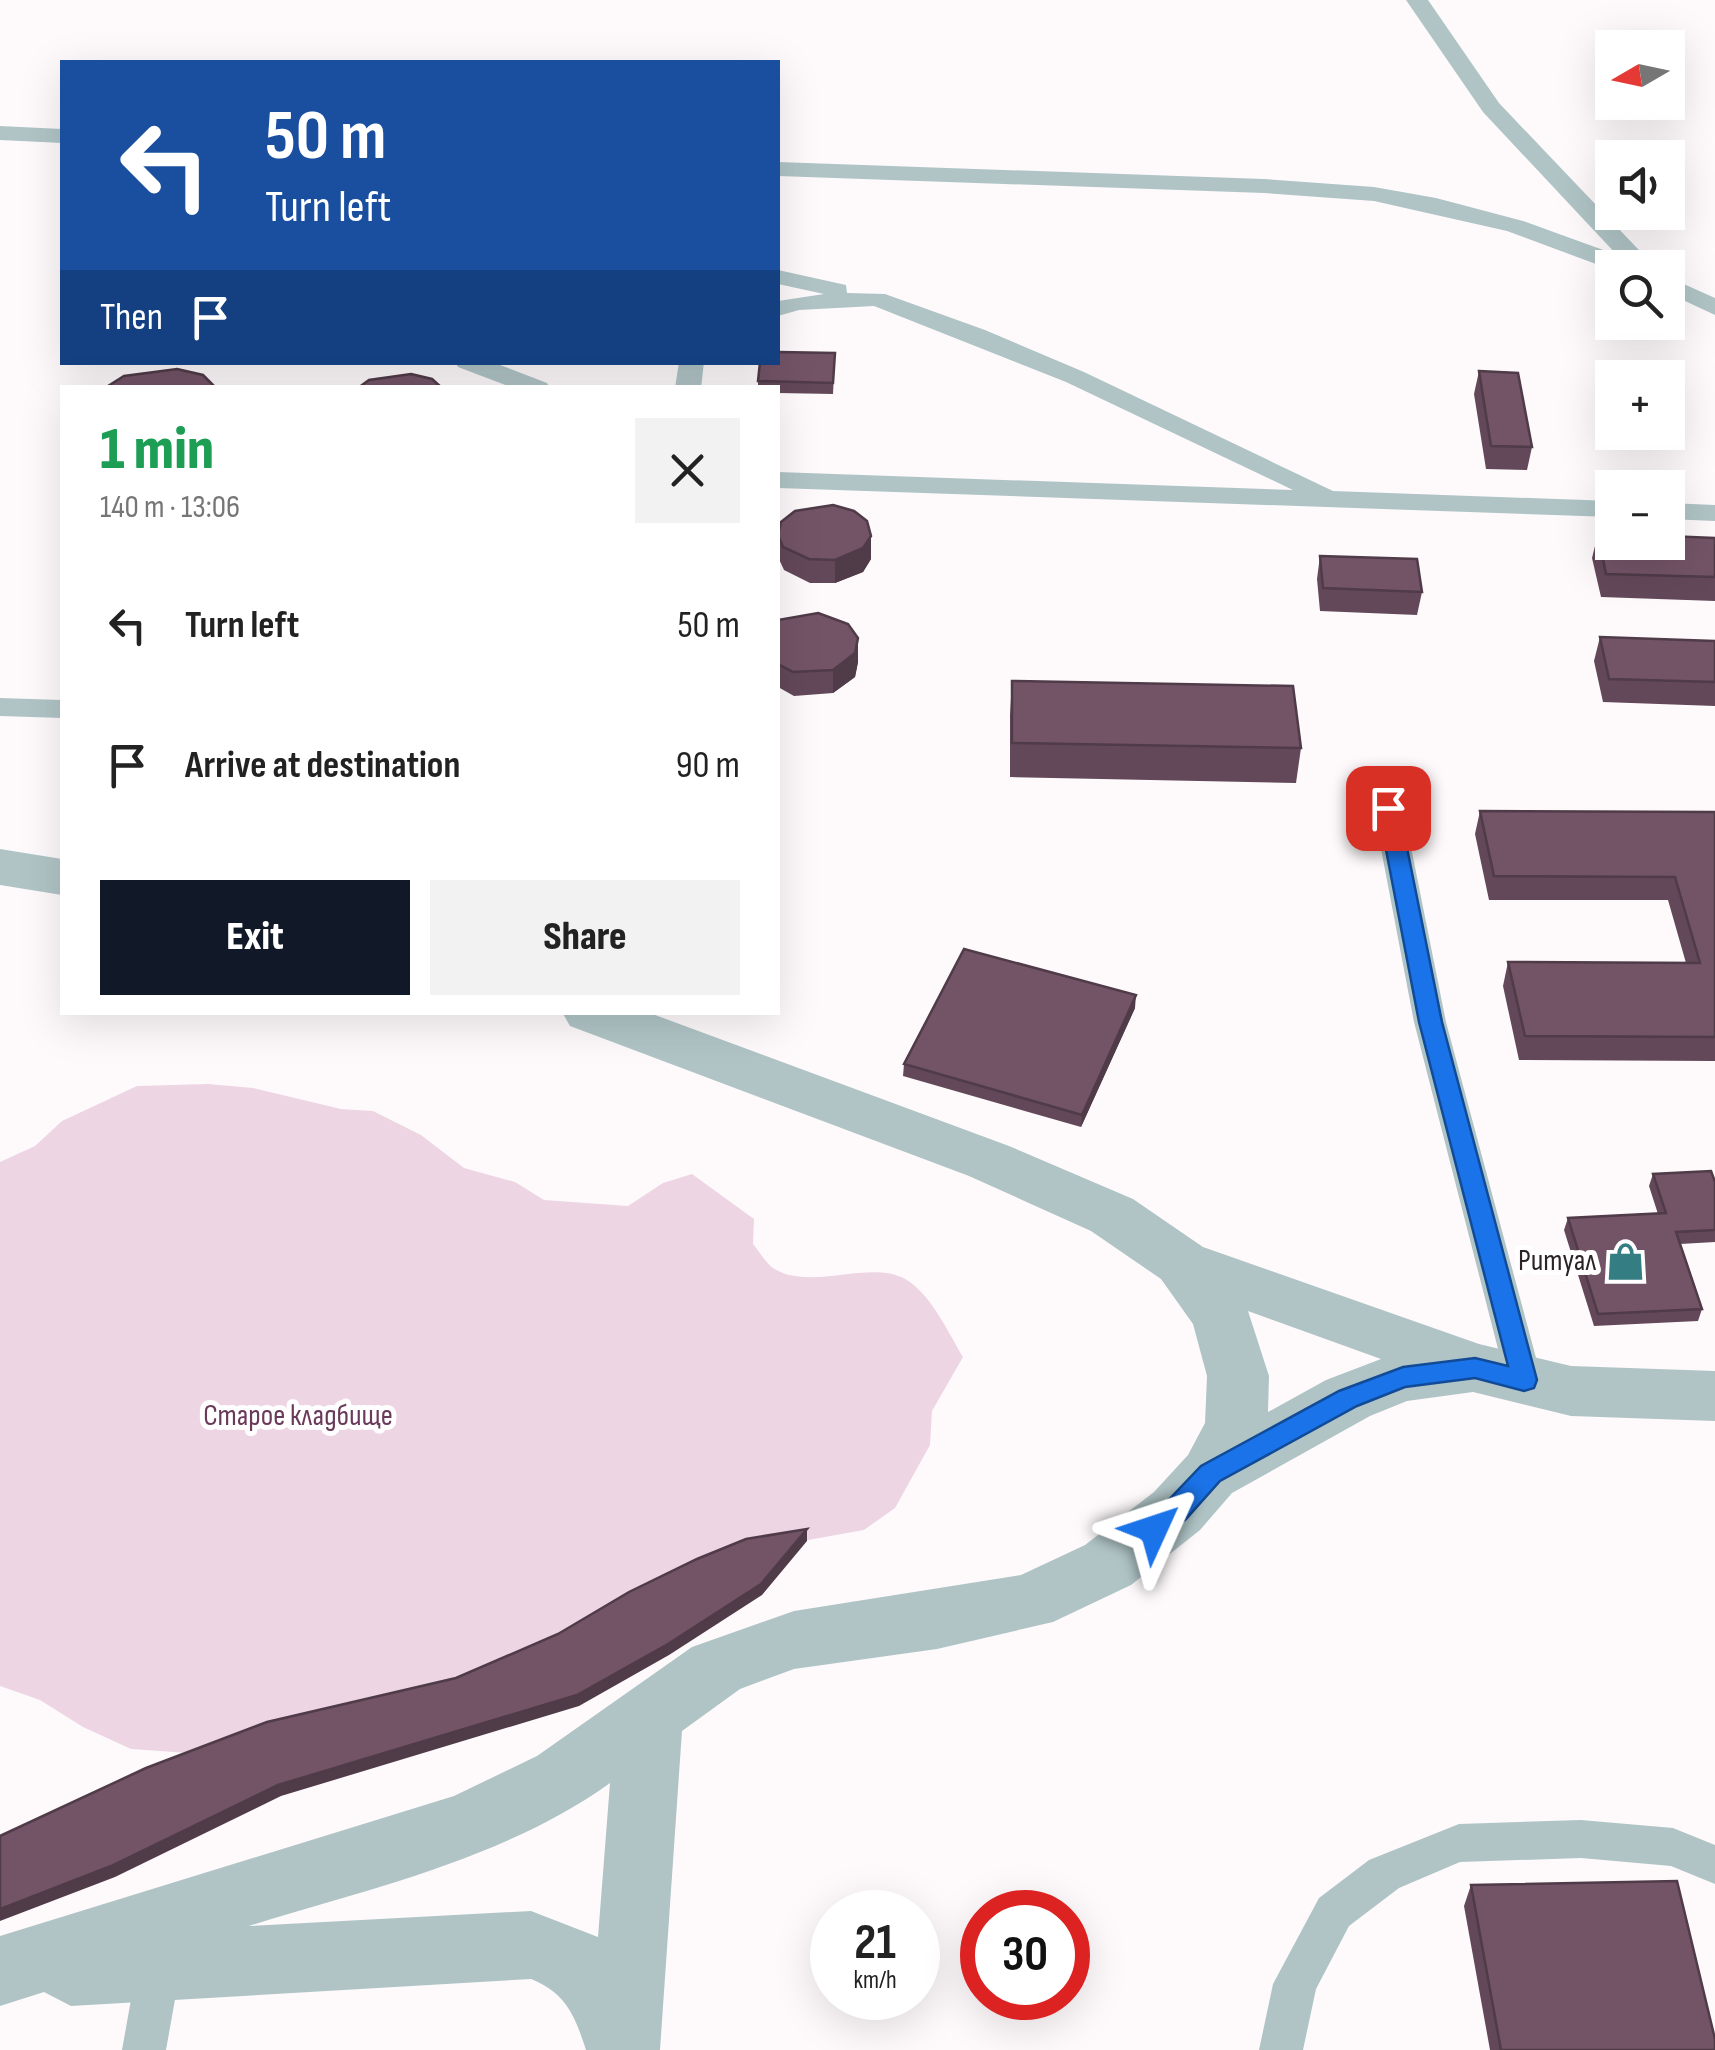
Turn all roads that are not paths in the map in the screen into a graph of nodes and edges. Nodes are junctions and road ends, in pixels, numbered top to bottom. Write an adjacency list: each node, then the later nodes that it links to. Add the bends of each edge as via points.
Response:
1 (1417, 0): 5 (lane, via 1437,36 1558,186)
2 (0, 132): 3 (lane)
3 (60, 136)
4 (780, 169): 6 (lane, via 1374,194 1436,204)
5 (1625, 250)
6 (1595, 255)
7 (780, 277): 9 (lane)
8 (1685, 293): 11 (lane)
9 (876, 299): 10 (lane); 15 (lane, via 1075,377)
10 (780, 308)
11 (1715, 308)
12 (475, 365): 13 (lane)
13 (530, 385)
14 (780, 480): 15 (lane)
15 (1334, 499): 16 (lane)
16 (1595, 508)
17 (1685, 512): 18 (lane)
18 (1715, 513)
19 (0, 707): 20 (lane)
20 (60, 709)
21 (1388, 808): 26 (lane)
22 (0, 866): 23 (street)
23 (60, 877)
24 (597, 1015): 25 (street, via 990,1161 1112,1215)
25 (1182, 1263): 26 (street); 28 (street, via 1221,1317 1238,1376 1236,1424)
26 (1500, 1374): 27 (street, via 1570,1392); 28 (street, via 1403,1377 1348,1398)
27 (1715, 1396)
28 (1210, 1474): 29 (street, via 1177,1512 1108,1565 1030,1602 794,1640 716,1668)
29 (649, 1713): 32 (street, via 561,1778 469,1824); 34 (street)
30 (1715, 1865): 35 (lane, via 1673,1847 1581,1839 1459,1843 1384,1874 1334,1912 1295,1984)
31 (159, 1966): 32 (street); 33 (lane); 34 (street, via 531,1945 573,1958 603,1987)
32 (0, 1973)
33 (144, 2050)
34 (625, 2050)
35 (1281, 2050)

